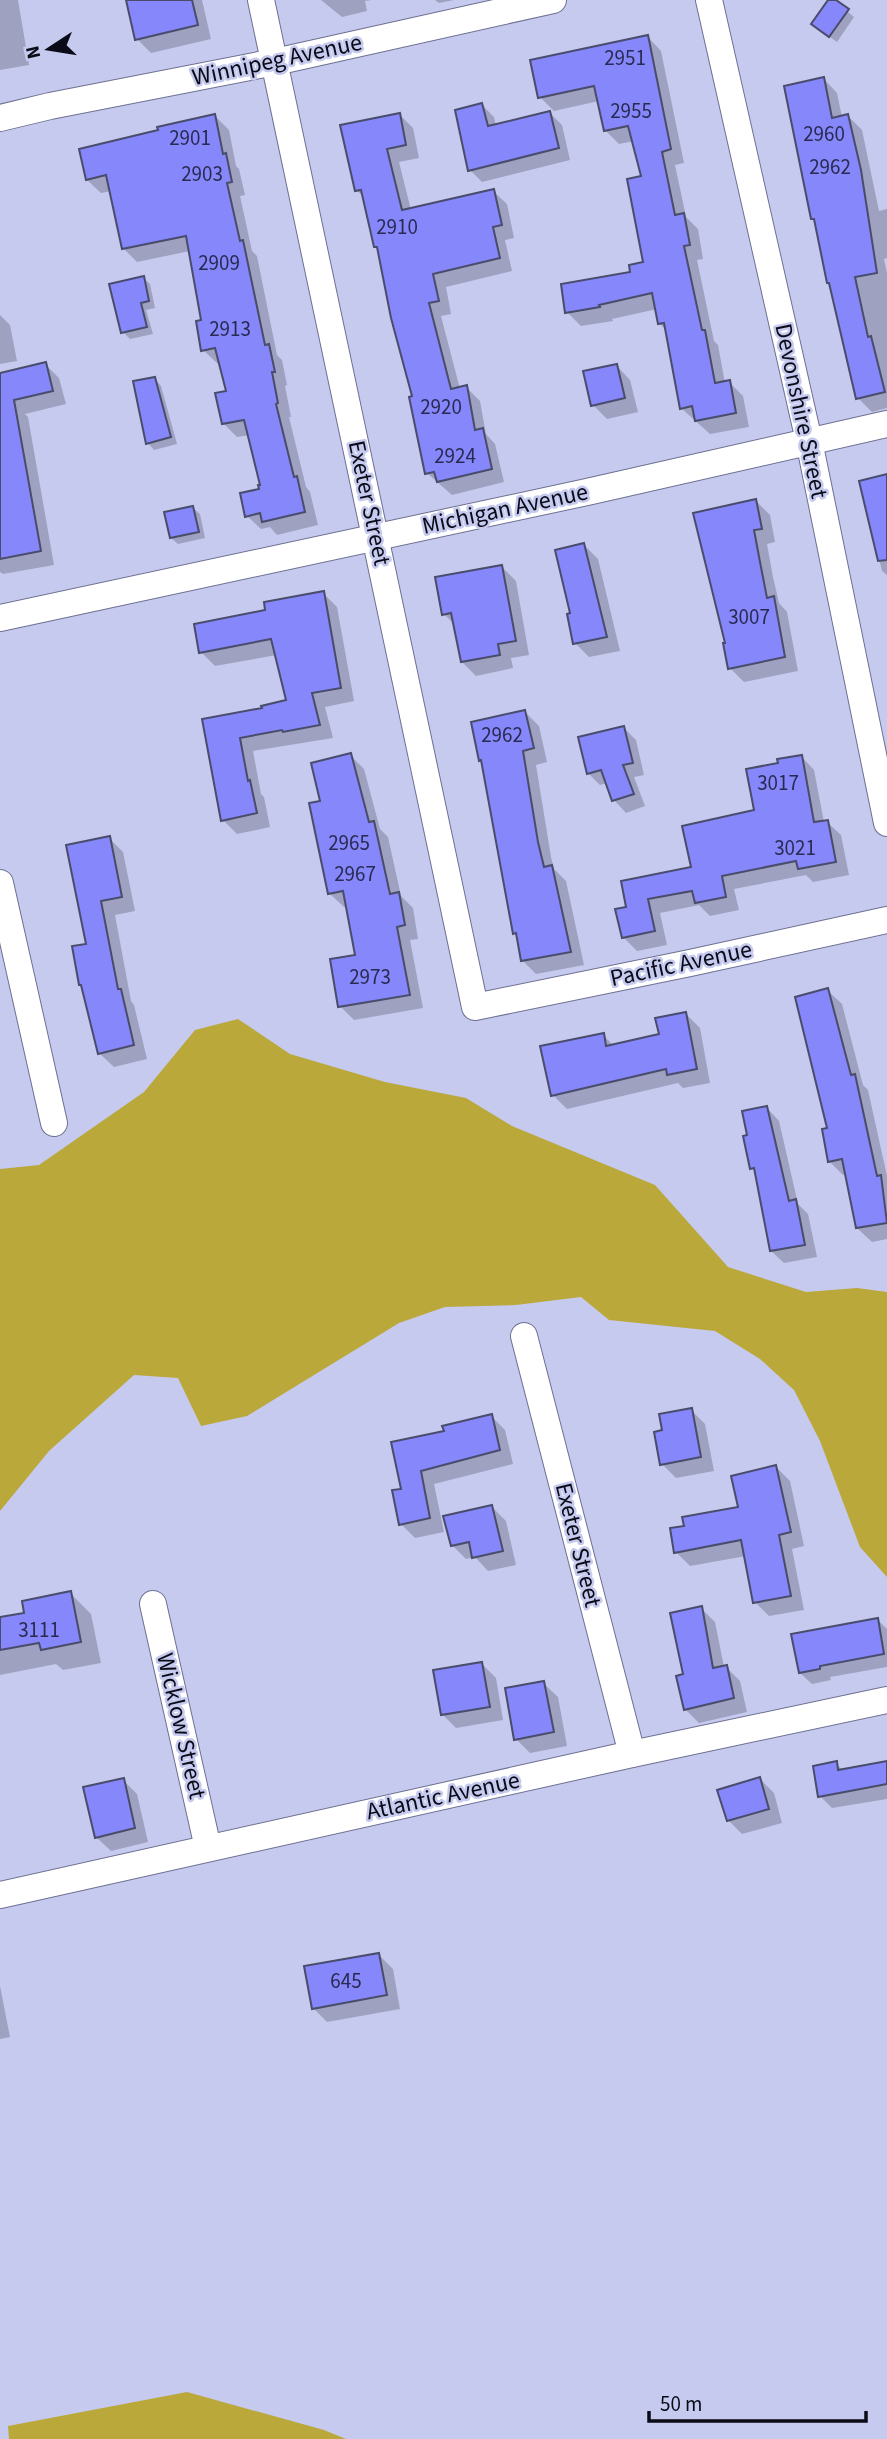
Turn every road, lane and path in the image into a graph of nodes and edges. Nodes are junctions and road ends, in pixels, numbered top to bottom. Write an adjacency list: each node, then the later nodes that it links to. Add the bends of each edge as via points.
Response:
1 (261, 0): 4 (street, Exeter Street)
2 (553, 0): 4 (street, Winnipeg Avenue)
3 (709, 0): 7 (street, Devonshire Street)
4 (275, 62): 5 (street, Winnipeg Avenue); 8 (street, Exeter Street)
5 (0, 118)
6 (887, 424): 7 (street, Michigan Avenue)
7 (809, 440): 8 (street, Michigan Avenue); 10 (street, Devonshire Street)
8 (376, 536): 9 (street, Michigan Avenue); 13 (street, Exeter Street)
9 (0, 618)
10 (887, 823)
11 (0, 883): 14 (street)
12 (887, 919): 13 (street, Pacific Avenue)
13 (475, 1007)
14 (54, 1123)
15 (524, 1336): 18 (street, Exeter Street)
16 (153, 1604): 19 (street, Wicklow Street)
17 (887, 1700): 18 (street, Atlantic Avenue)
18 (632, 1754): 19 (street, Atlantic Avenue)
19 (208, 1848): 20 (street, Atlantic Avenue)
20 (0, 1895)

